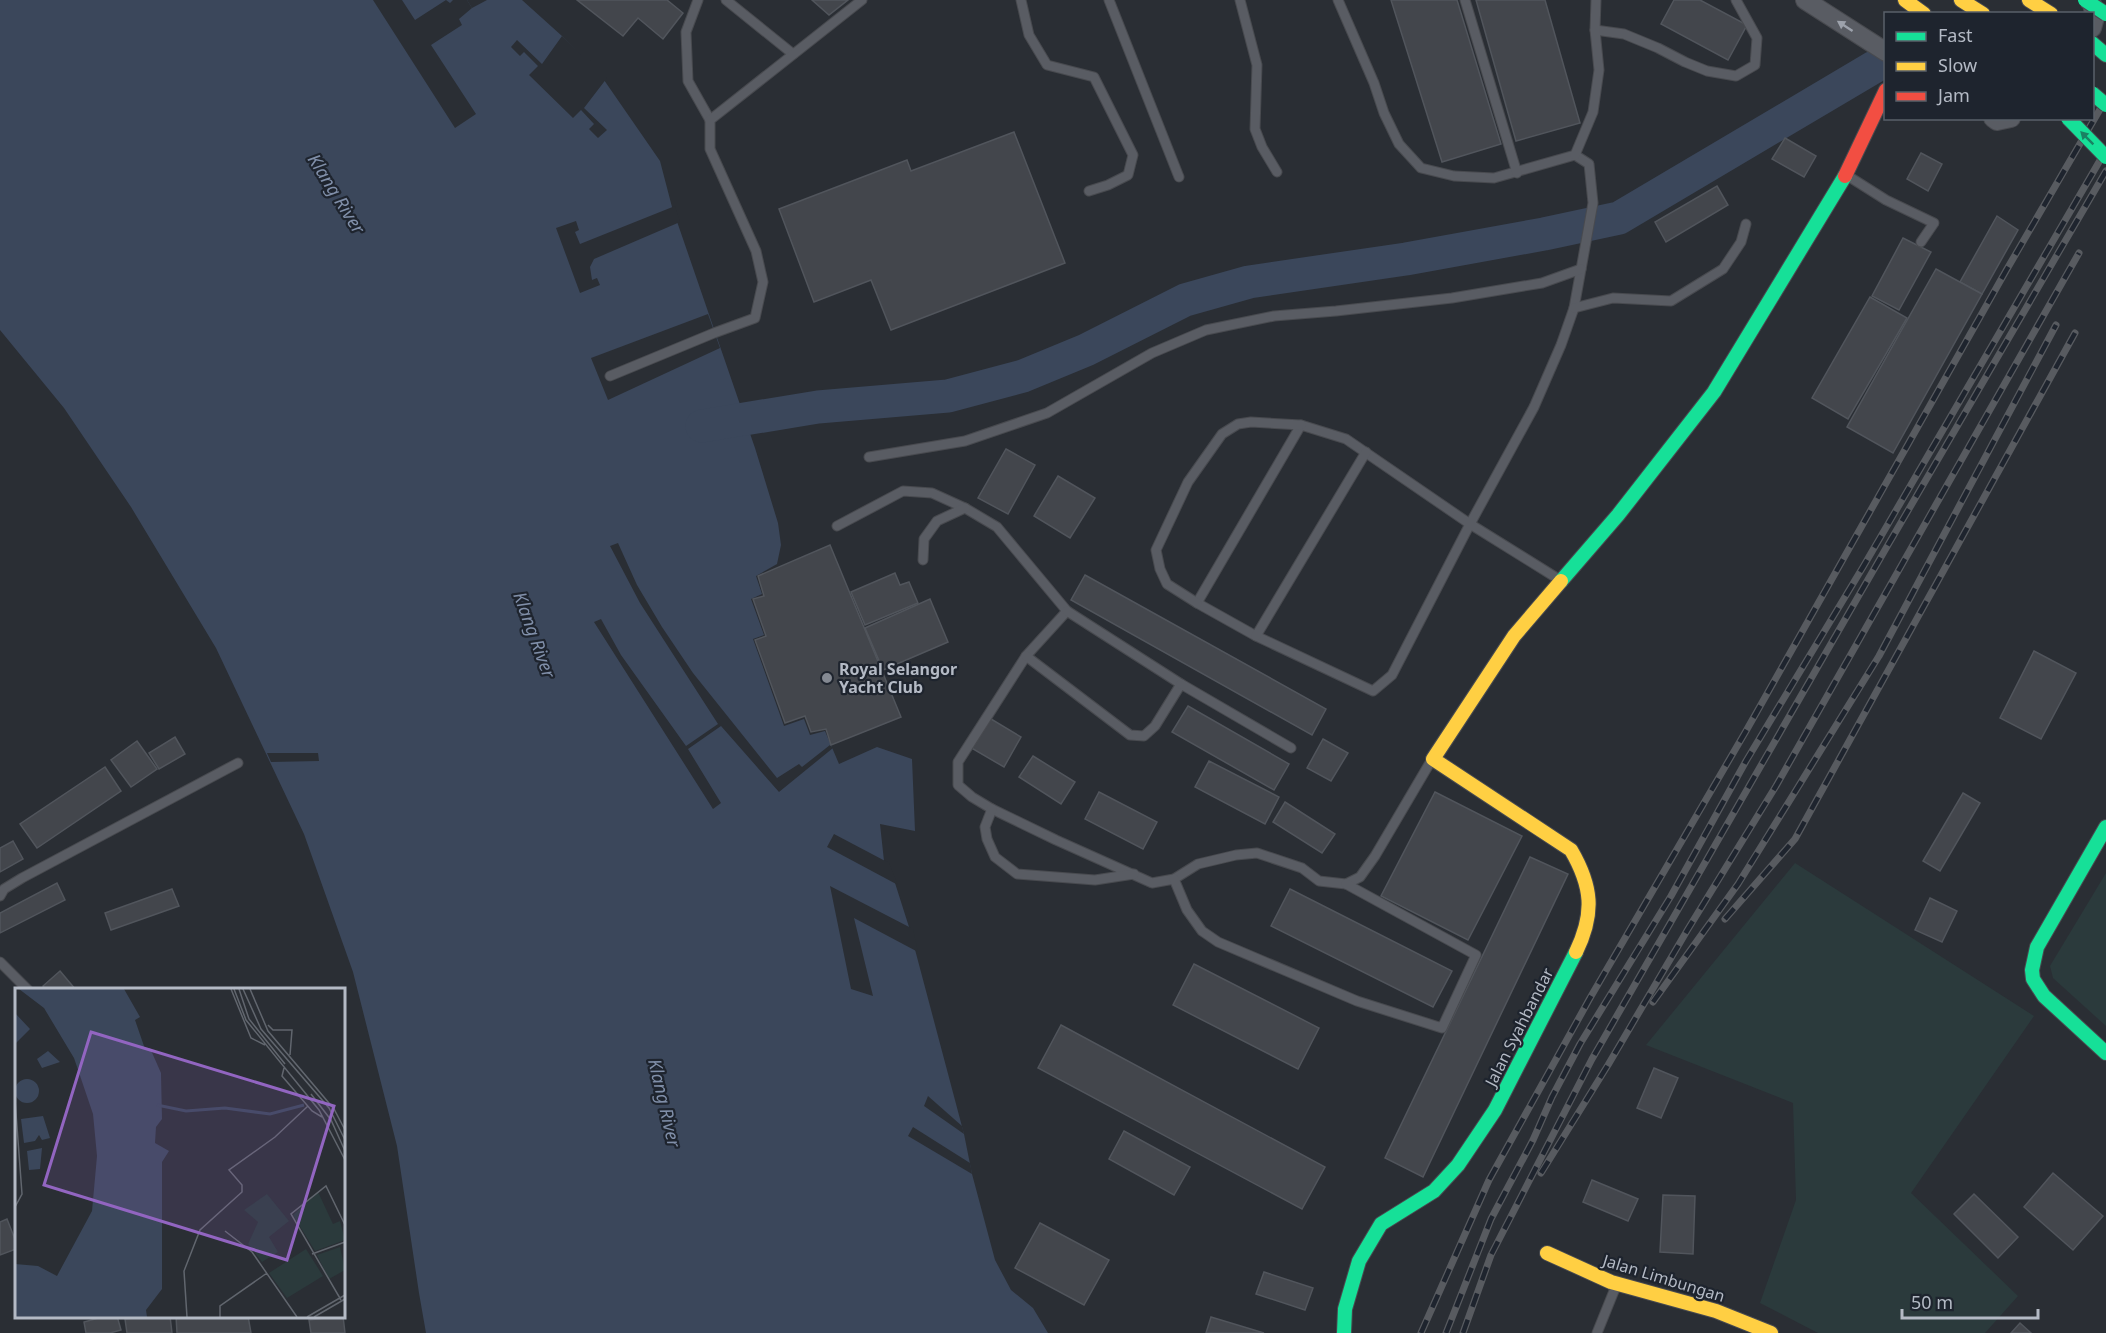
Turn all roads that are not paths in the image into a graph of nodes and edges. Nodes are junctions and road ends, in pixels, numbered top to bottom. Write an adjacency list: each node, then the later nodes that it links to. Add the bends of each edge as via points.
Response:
1 (699, 0): 28 (lane, via 686,32 688,81)
2 (726, 0): 23 (lane)
3 (862, 0): 23 (lane)
4 (1021, 0): 36 (lane, via 1029,35 1047,65 1094,77 1133,155 1128,175)
5 (1109, 0): 35 (lane)
6 (1240, 0): 32 (lane, via 1257,64 1255,129)
7 (1338, 0): 33 (lane, via 1399,144 1420,168 1454,176 1494,178)
8 (1465, 0): 33 (lane)
9 (1596, 0): 20 (lane)
10 (1736, 0): 20 (lane, via 1757,39 1755,65 1736,76 1707,71 1624,34)
11 (1805, 0): 22 (street, one-way to 11)
12 (1905, 0): 16 (street)
13 (1961, 0): 17 (street)
14 (2029, 0): 18 (street)
15 (2085, 0): 19 (street, bridge)
16 (1921, 12)
17 (1980, 12)
18 (2048, 12)
19 (2106, 14)
20 (1595, 30): 30 (lane, via 1599,70 1593,112)
21 (2094, 45): 24 (street)
22 (1884, 51)
23 (793, 54): 28 (lane)
24 (2106, 55)
25 (1884, 94): 34 (street)
26 (2094, 95): 27 (street, bridge)
27 (2106, 105)
28 (710, 120): 41 (lane, via 710,149 756,251 763,282 755,318)
29 (2070, 120): 31 (street, one-way to 29, bridge)
30 (1575, 155): 33 (lane); 39 (lane, via 1589,164 1593,203)
31 (2106, 157)
32 (1277, 172)
33 (1517, 173)
34 (1846, 174): 38 (lane, via 1886,200 1934,223); 49 (street, via 1714,393 1618,515)
35 (1179, 177)
36 (1089, 191)
37 (1746, 224): 40 (lane, via 1741,242 1723,269 1671,302 1612,298)
38 (1921, 242)
39 (1581, 269): 40 (lane); 44 (lane, via 1542,283 1452,298 1274,315 1206,330 1152,353 1047,413 965,441)
40 (1574, 308): 46 (lane, via 1534,408)
41 (610, 376)
42 (1301, 426): 43 (lane, via 1346,438); 50 (lane); 50 (lane, via 1238,424 1222,434 1188,482 1156,549 1167,584)
43 (1366, 452): 46 (lane); 52 (lane)
44 (869, 457)
45 (965, 508): 47 (lane, via 932,493 903,492); 48 (lane, via 937,521 924,538); 51 (lane, via 997,527)
46 (1470, 524): 49 (lane); 52 (lane, via 1392,675 1372,691)
47 (837, 526)
48 (923, 560)
49 (1560, 580): 56 (street, via 1514,636)
50 (1197, 603): 52 (lane)
51 (1067, 611): 53 (lane); 54 (lane)
52 (1256, 636)
53 (1026, 656): 54 (lane, via 1130,735 1144,736 1155,726); 58 (lane, via 958,762 958,785)
54 (1181, 684): 55 (lane)
55 (1291, 748)
56 (1432, 759): 62 (lane, via 1375,856 1360,877); 69 (street, Jalan Syahbandar, via 1571,850 1584,873 1590,909 1579,945 1495,1110 1458,1165 1434,1191 1381,1224 1359,1261 1344,1309)
57 (238, 763): 63 (lane, via 22,878)
58 (992, 809): 60 (lane); 60 (lane, via 985,827 987,839 995,857 1017,874 1095,880)
59 (2106, 827): 66 (street, via 2037,946 2031,964 2034,981 2059,1012)
60 (1134, 874): 61 (lane, via 1152,883)
61 (1174, 879): 62 (lane, via 1198,864 1257,853 1302,868 1319,881); 62 (lane, via 1187,910 1202,931 1218,942 1357,1001 1442,1028 1476,955)
62 (1346, 884)
63 (0, 896)
64 (0, 962): 65 (lane)
65 (26, 988)
66 (2106, 1053)
67 (1547, 1253): 68 (street, Jalan Limbungan)
68 (1617, 1284): 70 (lane); 71 (street, Jalan Limbungan, via 1685,1301)
69 (1344, 1333)
70 (1597, 1333)
71 (1771, 1333)

